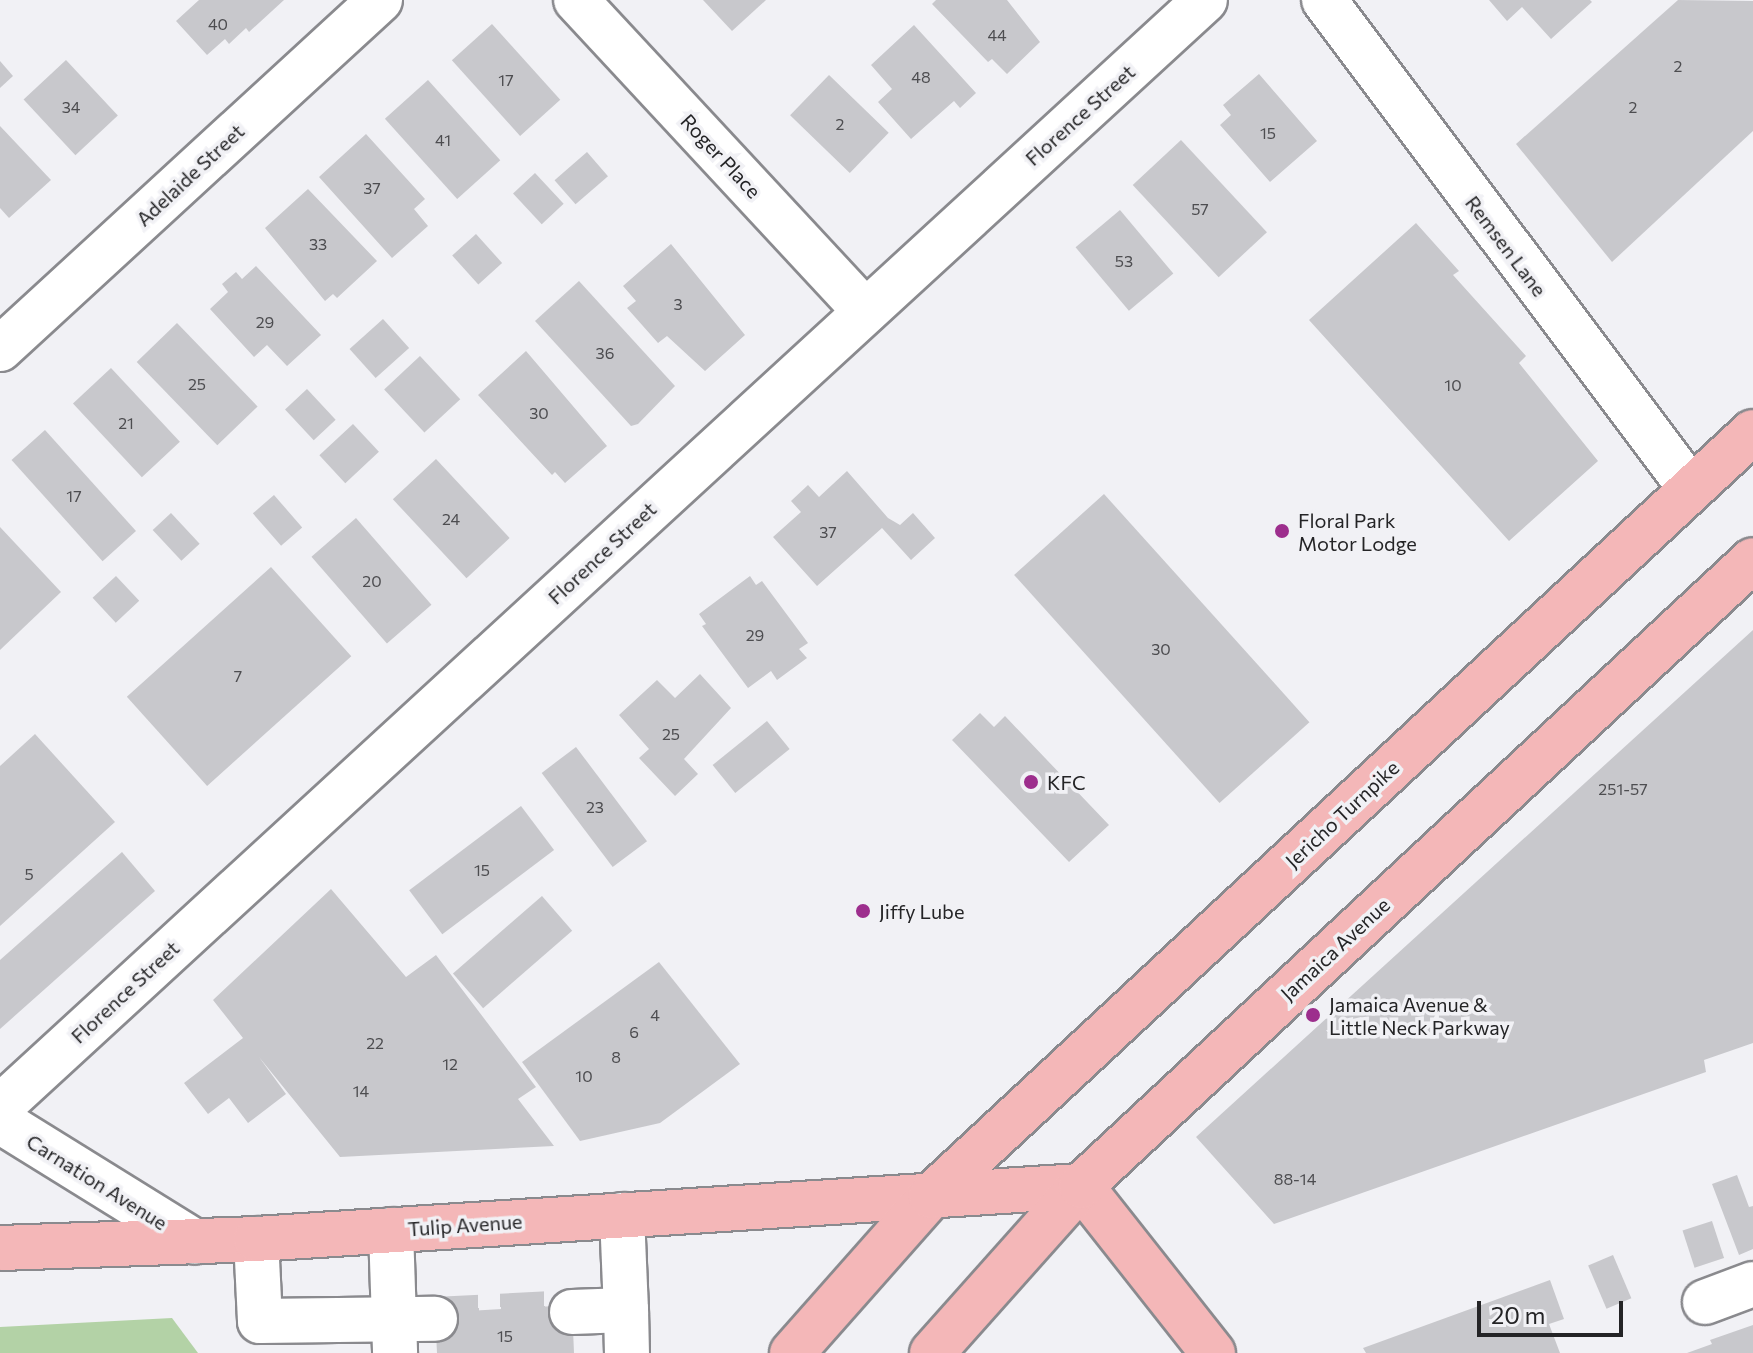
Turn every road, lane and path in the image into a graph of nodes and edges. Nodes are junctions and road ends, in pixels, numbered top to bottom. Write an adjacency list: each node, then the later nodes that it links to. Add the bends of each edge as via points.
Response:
1 (380, 0): 6 (street, Adelaide Street)
2 (576, 0): 5 (street, Roger Place)
3 (1205, 0): 5 (street, Florence Street)
4 (1324, 0): 8 (street, Remsen Lane)
5 (865, 311): 10 (street, Florence Street)
6 (0, 349)
7 (1753, 432): 8 (main road, Jericho Turnpike)
8 (1691, 489): 13 (main road, Jericho Turnpike)
9 (1753, 560): 12 (main road, Jamaica Avenue)
10 (0, 1107)
11 (0, 1121): 17 (street, Carnation Avenue)
12 (1081, 1186): 13 (main road, Tulip Avenue); 26 (main road, Jamaica Avenue); 27 (main road)
13 (931, 1196): 14 (main road, Tulip Avenue); 25 (main road)
14 (622, 1215): 15 (main road, Tulip Avenue); 21 (street)
15 (391, 1230): 16 (main road, Tulip Avenue); 23 (street)
16 (256, 1239): 17 (main road, Tulip Avenue); 23 (street, via 260,1321)
17 (195, 1242): 18 (main road, Tulip Avenue)
18 (0, 1248)
19 (1753, 1284): 20 (street)
20 (1705, 1302)
21 (626, 1310): 22 (street); 24 (street)
22 (572, 1312)
23 (408, 1331)
24 (627, 1353)
25 (792, 1353)
26 (932, 1353)
27 (1213, 1353)

